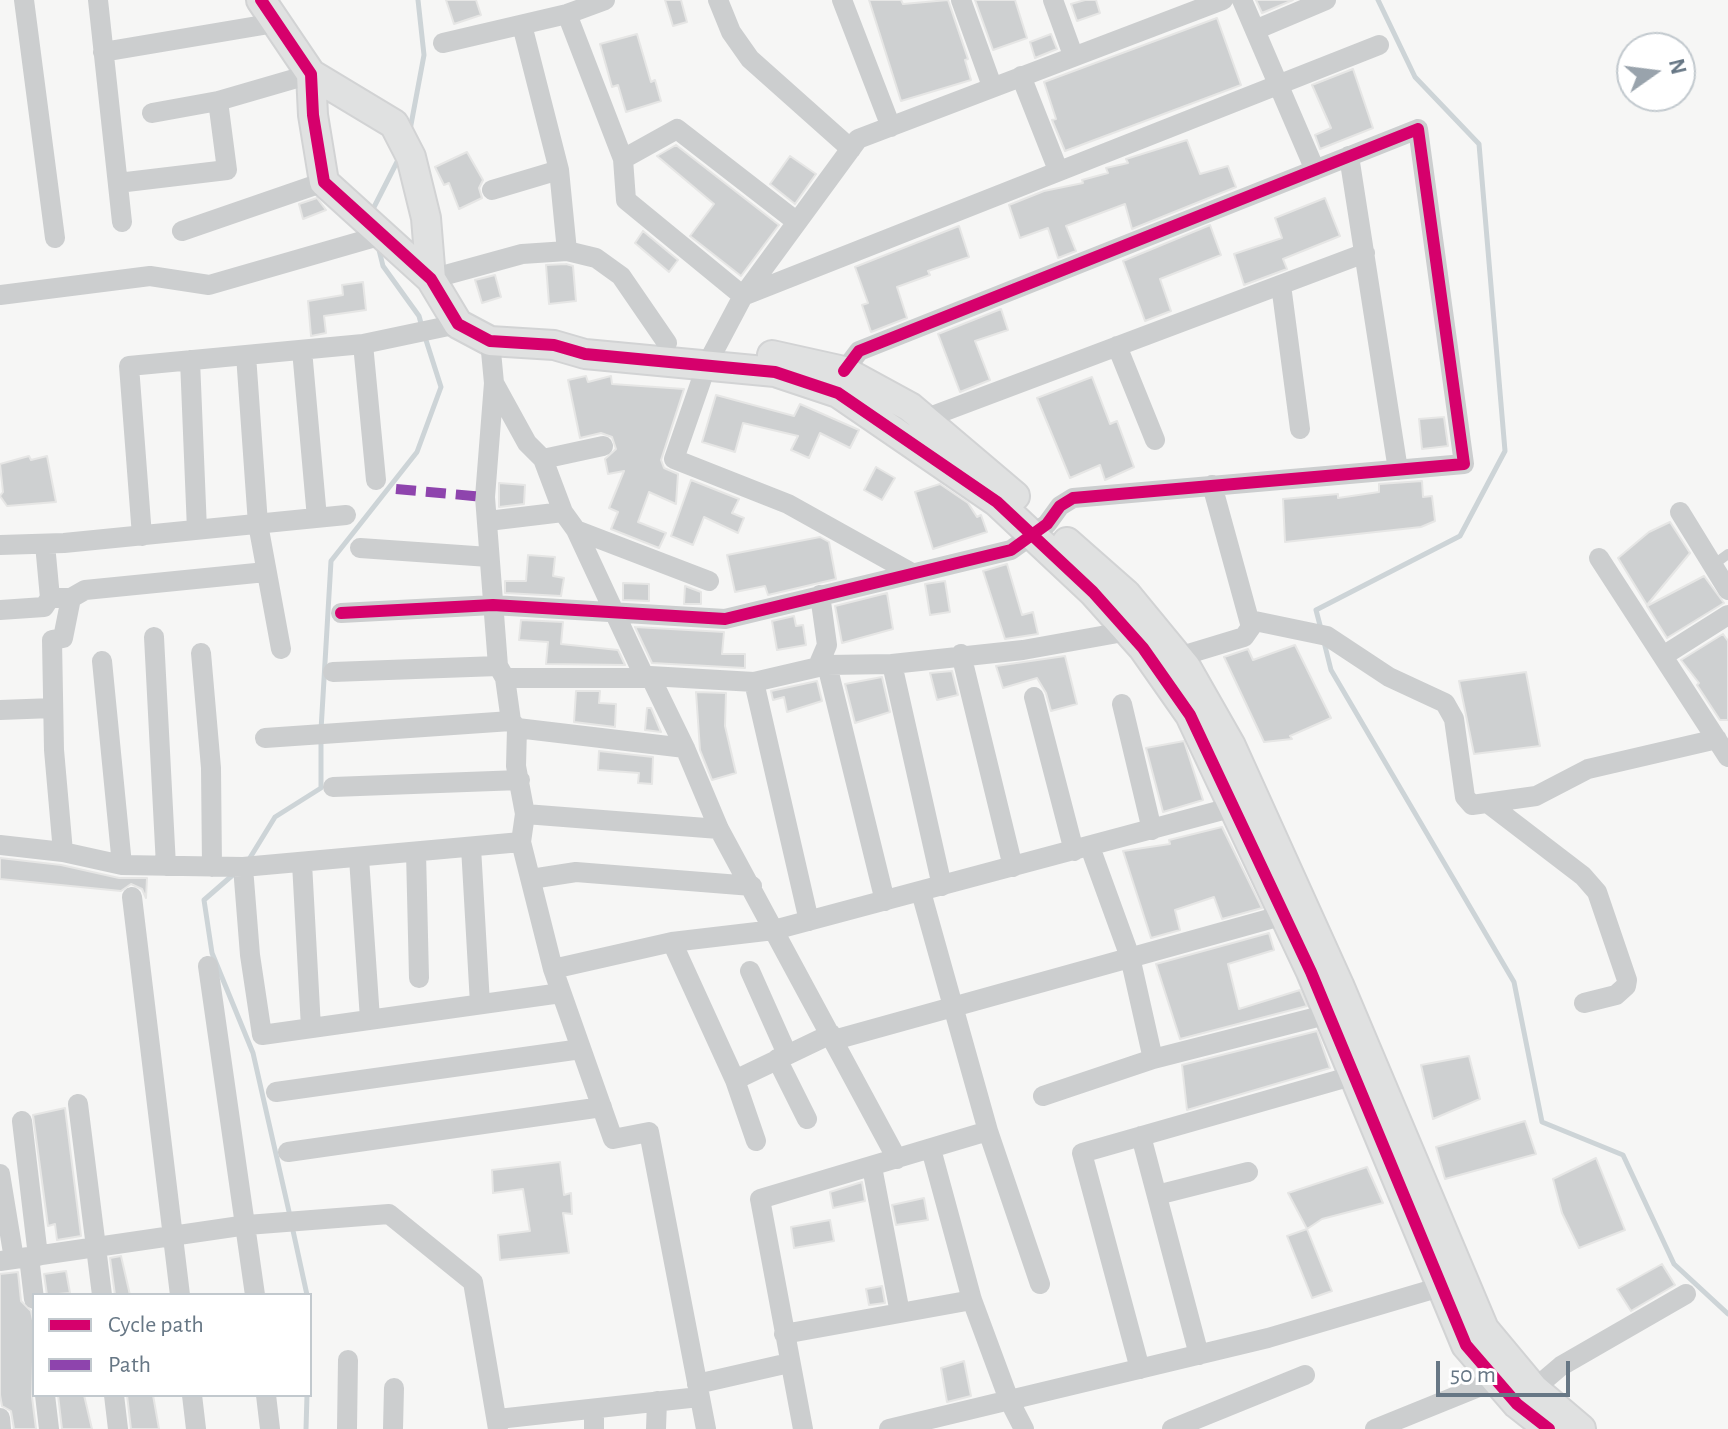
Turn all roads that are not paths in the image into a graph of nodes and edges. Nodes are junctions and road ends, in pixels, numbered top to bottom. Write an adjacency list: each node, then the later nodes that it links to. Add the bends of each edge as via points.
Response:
1 (24, 0): 39 (street)
2 (98, 0): 17 (street)
3 (605, 0): 12 (street)
4 (718, 0): 26 (street, via 750,59)
5 (842, 0): 25 (street)
6 (961, 0): 22 (street)
7 (1053, 0): 18 (street)
8 (1223, 0): 18 (street)
9 (1242, 0): 14 (street)
10 (1326, 0): 14 (street)
11 (268, 12): 17 (street); 19 (street)
12 (567, 14): 13 (street); 28 (street)
13 (522, 25): 15 (street); 29 (street)
14 (1255, 30): 21 (street)
15 (443, 43)
16 (1379, 45): 21 (street)
17 (103, 52): 33 (street)
18 (1073, 55): 20 (street)
19 (311, 74): 23 (street); 32 (street); 42 (street, via 394,124 411,157 426,218)
20 (1021, 76): 22 (street); 30 (street)
21 (1278, 84): 30 (street); 31 (street)
22 (992, 86): 25 (street)
23 (218, 101): 24 (street); 33 (street, via 227,170)
24 (152, 113)
25 (891, 127): 26 (street, via 858,139)
26 (851, 149): 36 (street)
27 (1349, 156): 31 (street); 41 (street); 63 (street, via 1418,129 1464,464)
28 (623, 159): 36 (street, via 677,129); 45 (street, via 626,200)
29 (559, 170): 34 (street); 40 (street)
30 (1058, 170): 45 (street)
31 (1315, 170): 56 (street, via 859,351)
32 (324, 182): 37 (street); 38 (street)
33 (118, 183): 35 (street)
34 (492, 190)
35 (122, 222)
36 (797, 222): 45 (street)
37 (369, 229): 42 (street); 44 (street, via 209,285 150,276)
38 (182, 231)
39 (55, 238)
40 (567, 251): 42 (street, via 522,254); 48 (street, via 596,258 621,276)
41 (1365, 253): 43 (street); 63 (street)
42 (431, 279): 46 (street)
43 (1281, 285): 51 (street); 59 (street)
44 (0, 295)
45 (743, 296): 54 (street)
46 (437, 329): 47 (street); 49 (street)
47 (490, 341): 50 (street); 57 (street)
48 (667, 343): 50 (street, via 592,335); 54 (street)
49 (363, 344): 52 (street); 64 (street)
50 (554, 345): 54 (street, via 585,354)
51 (1117, 346): 58 (street); 60 (street)
52 (302, 350): 53 (street); 69 (street)
53 (246, 355): 55 (street); 71 (street)
54 (712, 356): 56 (street, via 760,352); 58 (street, via 838,393); 83 (street, via 674,459 788,504)
55 (190, 360): 72 (street); 75 (street, via 129,366)
56 (844, 371): 58 (street, via 910,407)
57 (494, 383): 62 (street, via 527,443); 70 (street, via 485,497)
58 (914, 428): 74 (street)
59 (1300, 429)
60 (1155, 440)
61 (603, 446): 62 (street)
62 (543, 459): 66 (street)
63 (1398, 470): 65 (street)
64 (376, 480)
65 (1212, 485): 74 (street, via 1073,498); 94 (street)
66 (563, 512): 70 (street); 73 (street)
67 (1680, 512): 81 (street)
68 (346, 515): 69 (street)
69 (317, 518): 71 (street)
70 (488, 521): 79 (street)
71 (258, 524): 72 (street); 82 (street)
72 (197, 530): 75 (street)
73 (576, 530): 84 (street); 92 (street)
74 (1040, 530): 83 (street, via 1011,550); 95 (street); 101 (street, via 1126,594)
75 (142, 536): 76 (street)
76 (45, 544): 77 (street); 87 (street)
77 (0, 545)
78 (360, 548): 79 (street)
79 (489, 557): 89 (street)
80 (1599, 558): 100 (street)
81 (1720, 560): 85 (street)
82 (266, 572): 88 (street, via 85,590); 97 (street)
83 (910, 572): 86 (street)
84 (709, 581)
85 (1728, 590)
86 (820, 595): 92 (street, via 725,619); 104 (street, via 827,645 818,666)
87 (50, 598): 88 (street); 90 (street, via 44,607)
88 (71, 598): 111 (street, via 63,638 52,640)
89 (493, 605): 91 (street); 92 (street); 106 (street)
90 (0, 610)
91 (341, 613)
92 (613, 613): 107 (street)
93 (1728, 615): 100 (street)
94 (1250, 620): 101 (street, via 1244,637); 120 (street, via 1324,634 1389,677 1445,703 1454,719 1465,797 1472,805)
95 (1129, 631): 99 (street, via 1023,650); 119 (street)
96 (154, 637): 133 (street)
97 (281, 649)
98 (201, 653): 134 (street, via 211,768)
99 (961, 654): 103 (street); 135 (street)
100 (1663, 656): 116 (street)
101 (1178, 657): 119 (street, via 1231,746)
102 (102, 661): 132 (street)
103 (892, 664): 104 (street); 138 (street)
104 (827, 665): 108 (street); 141 (street)
105 (333, 672): 106 (street)
106 (502, 672): 107 (street); 113 (street)
107 (648, 677): 108 (street); 115 (street)
108 (754, 682): 143 (street)
109 (1034, 697): 127 (street)
110 (1122, 704): 123 (street)
111 (53, 708): 112 (street); 128 (street)
112 (0, 710)
113 (514, 725): 114 (street); 115 (street); 117 (street)
114 (265, 738)
115 (685, 748): 122 (street)
116 (1722, 748): 120 (street, via 1588,769 1536,796)
117 (520, 780): 118 (street); 121 (street)
118 (333, 787)
119 (1245, 804): 123 (street); 142 (street); 162 (street)
120 (1489, 804): 152 (street, via 1597,892 1627,980 1616,995)
121 (525, 814): 122 (street); 124 (street)
122 (719, 829): 137 (street)
123 (1152, 830): 127 (street)
124 (521, 842): 126 (street); 136 (street)
125 (0, 845): 128 (street)
126 (471, 847): 129 (street); 153 (street)
127 (1082, 849): 135 (street); 146 (street)
128 (63, 852): 132 (street)
129 (416, 852): 130 (street); 150 (street)
130 (359, 858): 131 (street); 156 (street)
131 (302, 863): 134 (street); 157 (street)
132 (122, 865): 133 (street)
133 (166, 866): 134 (street)
134 (232, 867): 157 (street, via 262,1035)
135 (1013, 867): 138 (street)
136 (531, 879): 137 (street, via 576,872); 148 (street)
137 (752, 886): 144 (street)
138 (942, 886): 139 (street)
139 (921, 892): 141 (street); 154 (street)
140 (132, 897): 181 (street)
141 (885, 901): 143 (street)
142 (1284, 915): 146 (street); 155 (street)
143 (809, 921): 144 (street)
144 (774, 930): 145 (street); 158 (street)
145 (672, 942): 148 (street); 163 (street)
146 (1130, 957): 154 (street); 161 (street)
147 (208, 966): 180 (street)
148 (553, 969): 151 (street)
149 (750, 971): 160 (street)
150 (419, 978)
151 (561, 993): 153 (street); 159 (street)
152 (1584, 1003)
153 (480, 1004): 156 (street)
154 (953, 1007): 158 (street); 170 (street)
155 (1329, 1014): 161 (street); 162 (street)
156 (370, 1019): 157 (street)
157 (311, 1028)
158 (832, 1037): 160 (street); 175 (street)
159 (581, 1049): 164 (street); 167 (street)
160 (782, 1056): 163 (street); 168 (street)
161 (1153, 1059): 165 (street)
162 (1364, 1073): 171 (street); 184 (street)
163 (735, 1080): 172 (street)
164 (276, 1092)
165 (1043, 1096)
166 (78, 1104): 182 (street)
167 (602, 1107): 174 (street); 202 (street, via 613,1139 649,1132)
168 (807, 1119)
169 (22, 1121): 183 (street)
170 (988, 1131): 173 (street); 185 (street)
171 (1141, 1136): 179 (street); 197 (street, via 1082,1153)
172 (756, 1141)
173 (931, 1149): 175 (street); 191 (street)
174 (288, 1152)
175 (897, 1159): 176 (street)
176 (872, 1167): 192 (street); 193 (street, via 760,1199)
177 (1248, 1172): 179 (street)
178 (0, 1174): 183 (street)
179 (1157, 1195): 194 (street)
180 (247, 1225): 181 (street); 189 (street); 211 (street, via 389,1214 473,1282)
181 (173, 1236): 182 (street); 188 (street)
182 (97, 1248): 183 (street); 187 (street)
183 (20, 1258): 186 (street)
184 (1452, 1283): 194 (street); 199 (street, via 1466,1345); 201 (street)
185 (1040, 1284)
186 (32, 1293)
187 (102, 1293)
188 (180, 1293)
189 (255, 1293)
190 (1686, 1294): 201 (street, via 1561,1366)
191 (972, 1300): 192 (street); 207 (street)
192 (900, 1313): 193 (street)
193 (784, 1334): 196 (street)
194 (1199, 1355): 197 (street)
195 (348, 1360): 218 (street)
196 (789, 1363): 202 (street); 222 (street)
197 (1140, 1369): 207 (street)
198 (1305, 1375): 212 (street)
199 (1496, 1380): 226 (street); 227 (street)
200 (394, 1388): 219 (street)
201 (1534, 1389): 228 (street)
202 (698, 1390): 208 (street); 221 (street)
203 (45, 1397): 214 (street)
204 (114, 1397): 215 (street)
205 (192, 1397): 216 (street)
206 (266, 1397): 217 (street)
207 (1009, 1400): 223 (street); 224 (street)
208 (657, 1401): 210 (street); 220 (street)
209 (0, 1418): 213 (street)
210 (594, 1419): 211 (street)
211 (498, 1424)
212 (1196, 1424): 225 (street)
213 (1, 1429)
214 (49, 1429)
215 (118, 1429)
216 (196, 1429)
217 (270, 1429)
218 (347, 1429)
219 (393, 1429)
220 (656, 1429)
221 (706, 1429)
222 (803, 1429)
223 (889, 1429)
224 (1024, 1429)
225 (1172, 1429)
226 (1375, 1429)
227 (1549, 1429)
228 (1581, 1429)

